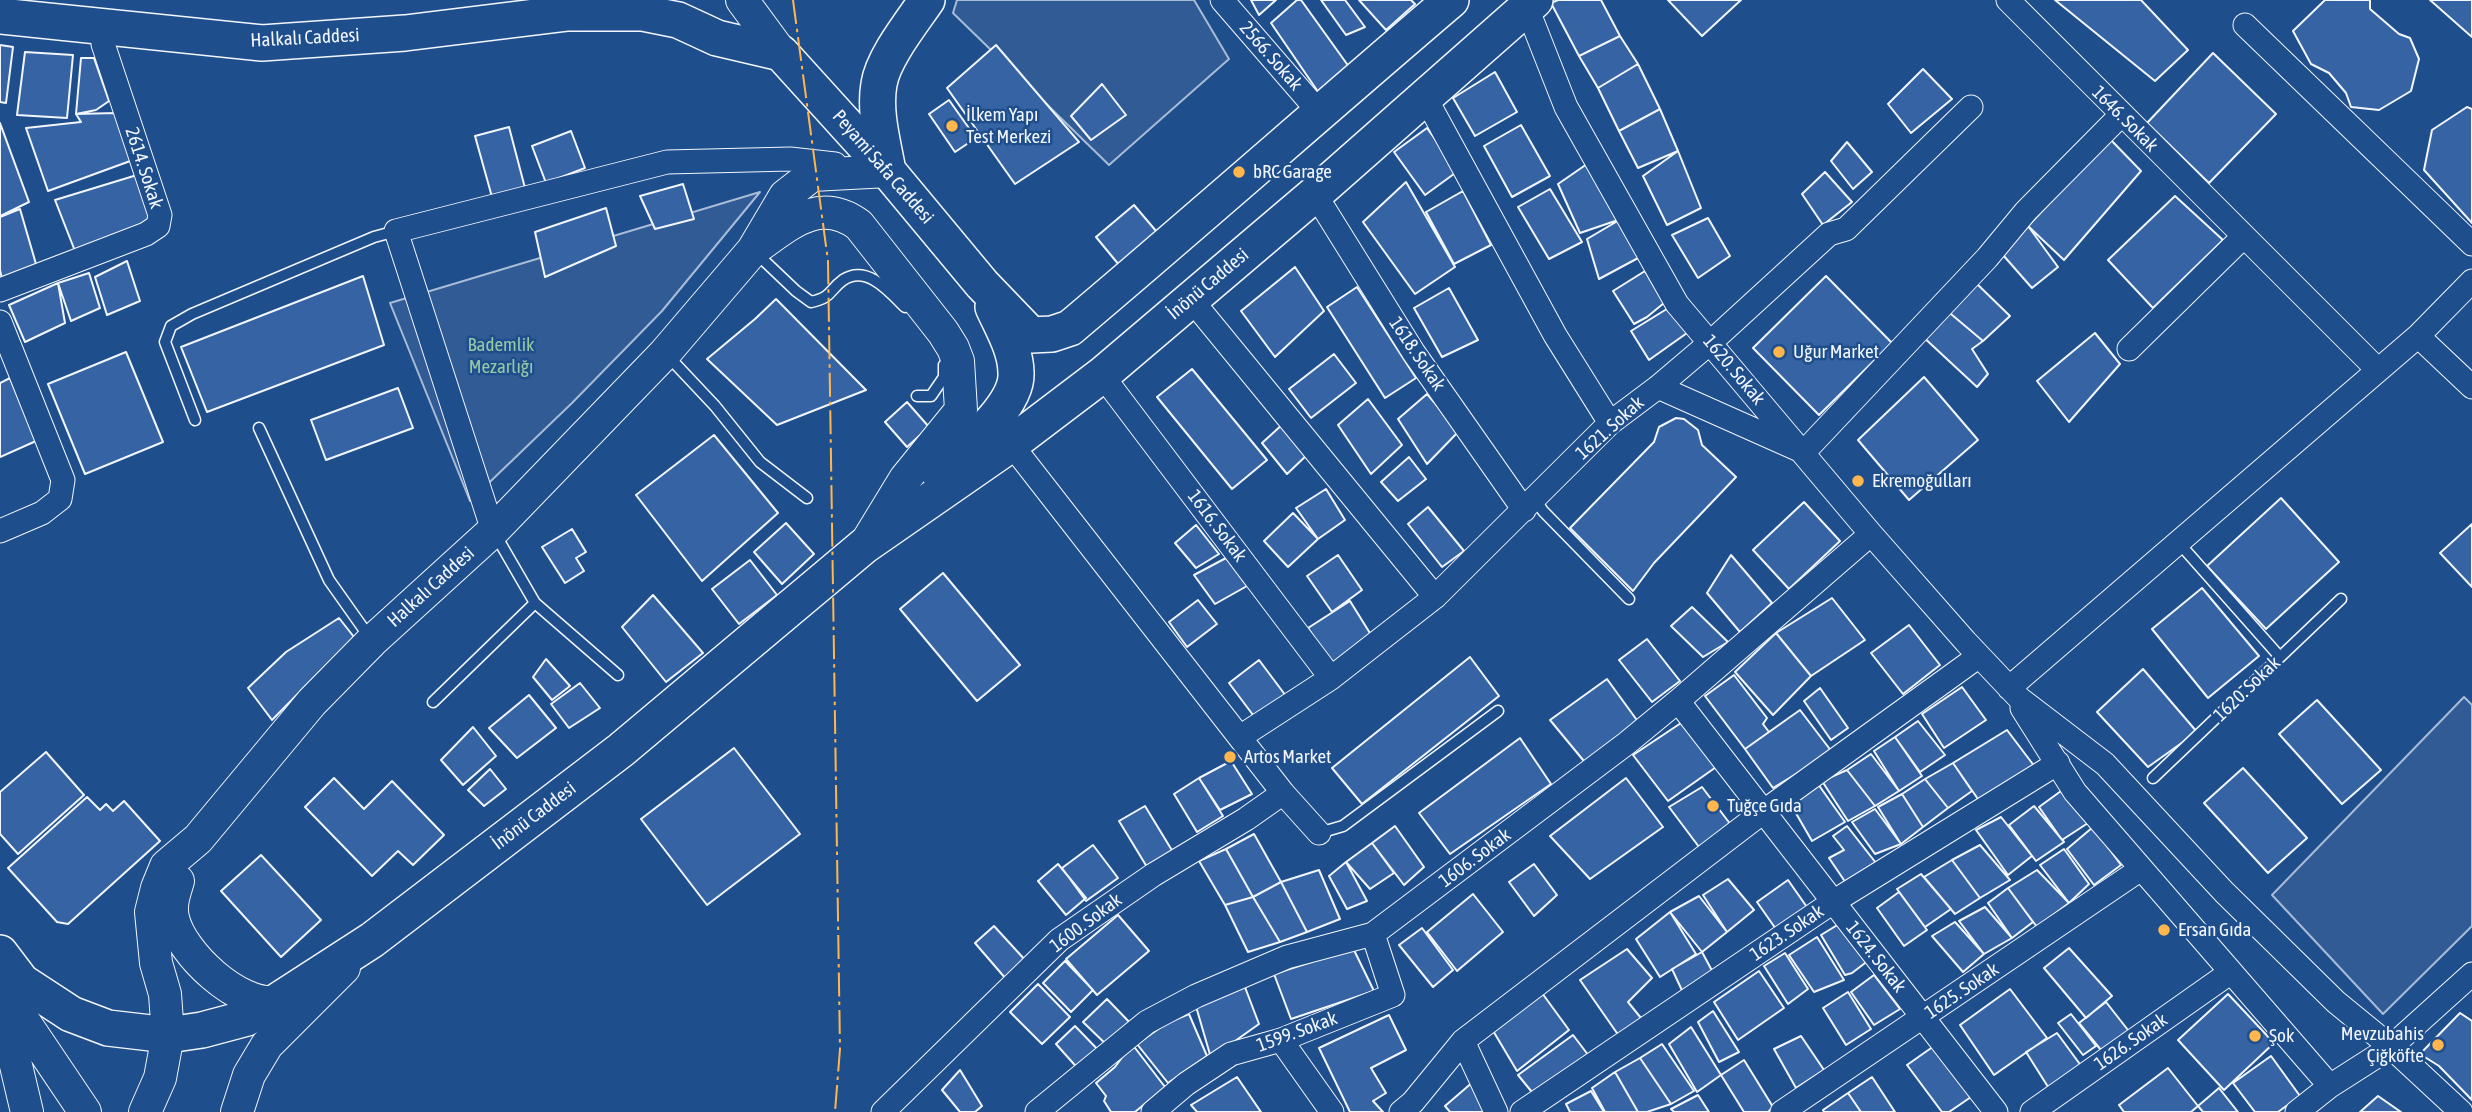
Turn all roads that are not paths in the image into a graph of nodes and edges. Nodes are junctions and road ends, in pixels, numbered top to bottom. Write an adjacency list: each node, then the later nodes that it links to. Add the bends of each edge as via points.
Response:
1 (742, 0): 12 (main road, Peyami Safa Caddesi)
2 (927, 0): 17 (main road, via 886,64 879,84 878,114)
3 (1222, 0): 15 (street, 2566. Sokak)
4 (1451, 0): 15 (main road)
5 (2008, 0): 16 (street, 1646. Sokak)
6 (1531, 4): 13 (main road, İnönü Caddesi); 29 (street, 1620. Sokak, via 1566,107 1676,304)
7 (577, 6): 10 (main road, Halkalı Caddesi, via 405,33 262,43); 12 (main road, via 662,16 717,38)
8 (62, 11): 9 (main road, Halkalı Caddesi); 10 (main road, Halkalı Caddesi)
9 (0, 16)
10 (104, 26): 25 (street, 2614. Sokak, via 103,44 160,215 158,226)
11 (2245, 26): 21 (street)
12 (781, 53): 17 (main road, Peyami Safa Caddesi)
13 (1425, 97): 18 (main road, İnönü Caddesi); 38 (street, via 1555,335)
14 (1971, 107): 29 (street, 1621. Sokak, via 1846,229 1829,234)
15 (1319, 112): 24 (main road, via 1070,328 1031,335)
16 (2120, 115): 20 (street, 1646. Sokak); 41 (street)
17 (888, 171): 19 (street, via 790,159 667,162); 22 (main road, Halkalı Caddesi, via 812,175 785,196); 24 (main road, Peyami Safa Caddesi)
18 (1315, 194): 26 (main road, İnönü Caddesi); 43 (street, 1618. Sokak, via 1414,353)
19 (396, 231): 37 (lane, via 171,326 165,342); 45 (street)
20 (2244, 236): 30 (street); 32 (street, 1646. Sokak)
21 (2472, 244)
22 (753, 250): 31 (main road, Halkalı Caddesi); 36 (lane, via 811,302 826,299 844,280 859,275 879,281 927,328 944,357 944,377 931,396); 48 (main road, İnönü Caddesi, via 807,215 847,216 859,225 943,332 958,361 961,410 905,479)
23 (2472, 281): 28 (street)
24 (982, 284): 48 (main road, via 1011,347 1017,374 1010,396 982,432)
25 (0, 290)
26 (1190, 298): 33 (main road, İnönü Caddesi); 49 (street)
27 (0, 321): 44 (street, via 63,480 60,499 43,513)
28 (2418, 336): 32 (street); 35 (street)
29 (1711, 342): 34 (street, 1621. Sokak); 41 (street, 1620. Sokak)
30 (2129, 349)
31 (665, 352): 42 (lane, via 760,461); 45 (main road, Halkalı Caddesi)
32 (2378, 370): 47 (street)
33 (1102, 374): 40 (main road, İnönü Caddesi); 57 (street, 1616. Sokak)
34 (1658, 387): 38 (street, 1621. Sokak); 41 (street)
35 (2472, 387)
36 (917, 396)
37 (195, 420)
38 (1610, 423): 43 (street, 1621. Sokak)
39 (259, 428): 53 (lane, via 329,580)
40 (1011, 444): 48 (main road, İnönü Caddesi); 62 (street)
41 (1804, 452): 46 (street, 1620. Sokak)
42 (807, 498)
43 (1529, 504): 49 (street, 1621. Sokak); 51 (lane, via 1543,511)
44 (0, 531)
45 (493, 531): 52 (lane); 53 (main road, Halkalı Caddesi)
46 (1871, 534): 54 (street, 1620. Sokak); 59 (street, 1606. Sokak)
47 (2179, 543): 55 (lane); 58 (street)
48 (864, 546): 72 (main road, İnönü Caddesi, via 621,750)
49 (1435, 597): 57 (street, 1621. Sokak)
50 (2342, 599): 55 (lane, 1620. Sokak)
51 (1629, 600)
52 (535, 603): 56 (lane); 60 (lane)
53 (372, 641): 68 (main road, Halkalı Caddesi, via 312,702)
54 (1979, 656): 58 (street, 1620. Sokak); 66 (street)
55 (2280, 657): 64 (lane, 1620. Sokak)
56 (618, 675)
57 (1331, 678): 62 (street, 1621. Sokak)
58 (2009, 688): 63 (street); 83 (street, via 2105,764 2326,993)
59 (1678, 701): 66 (street, 1624. Sokak); 71 (street, 1606. Sokak)
60 (433, 702)
61 (1497, 711): 67 (lane, via 1343,826)
62 (1240, 737): 65 (street)
63 (2058, 764): 69 (street, via 2075,792); 70 (street, 1623. Sokak)
64 (2153, 778)
65 (1283, 793): 67 (street); 90 (street, 1600. Sokak, via 1059,940)
66 (1763, 812): 70 (street, 1624. Sokak); 82 (street)
67 (1319, 833)
68 (198, 839): 78 (main road, via 178,880 173,920 190,951 227,986 264,1004); 80 (main road, Halkalı Caddesi, via 166,866 151,912)
69 (2141, 869): 75 (street); 79 (street, 1625. Sokak)
70 (1833, 902): 79 (street, 1624. Sokak); 95 (street, 1623. Sokak)
71 (1373, 934): 81 (street, 1599. Sokak, via 1393,995); 91 (street, 1606. Sokak, via 1287,957 1196,996 1147,1022)
72 (372, 940): 78 (main road); 85 (main road, İnönü Caddesi, via 267,1045 249,1074)
73 (0, 953): 80 (main road, via 22,982 71,1014 108,1028)
74 (0, 971): 88 (main road, via 13,1005)
75 (2231, 972): 84 (street); 98 (street, 1626. Sokak)
76 (2472, 974): 83 (street)
77 (0, 996): 87 (main road)
78 (276, 1003): 80 (main road, via 247,1017)
79 (1923, 1017): 96 (street, 1625. Sokak); 97 (street, 1624. Sokak)
80 (168, 1035): 89 (main road, Halkalı Caddesi, via 160,1078)
81 (1281, 1040): 86 (street, 1599. Sokak, via 1231,1054 1186,1084); 92 (street)
82 (1463, 1041): 93 (street); 94 (street)
83 (2391, 1046): 84 (street); 100 (street)
84 (2330, 1086): 99 (street)
85 (243, 1105)
86 (1164, 1109)
87 (27, 1112)
88 (85, 1112)
89 (145, 1112)
90 (883, 1112)
91 (1037, 1112)
92 (1332, 1112)
93 (1401, 1112)
94 (1496, 1112)
95 (1521, 1112)
96 (1782, 1112)
97 (1996, 1112)
98 (2032, 1112)
99 (2297, 1112)
100 (2461, 1112)

